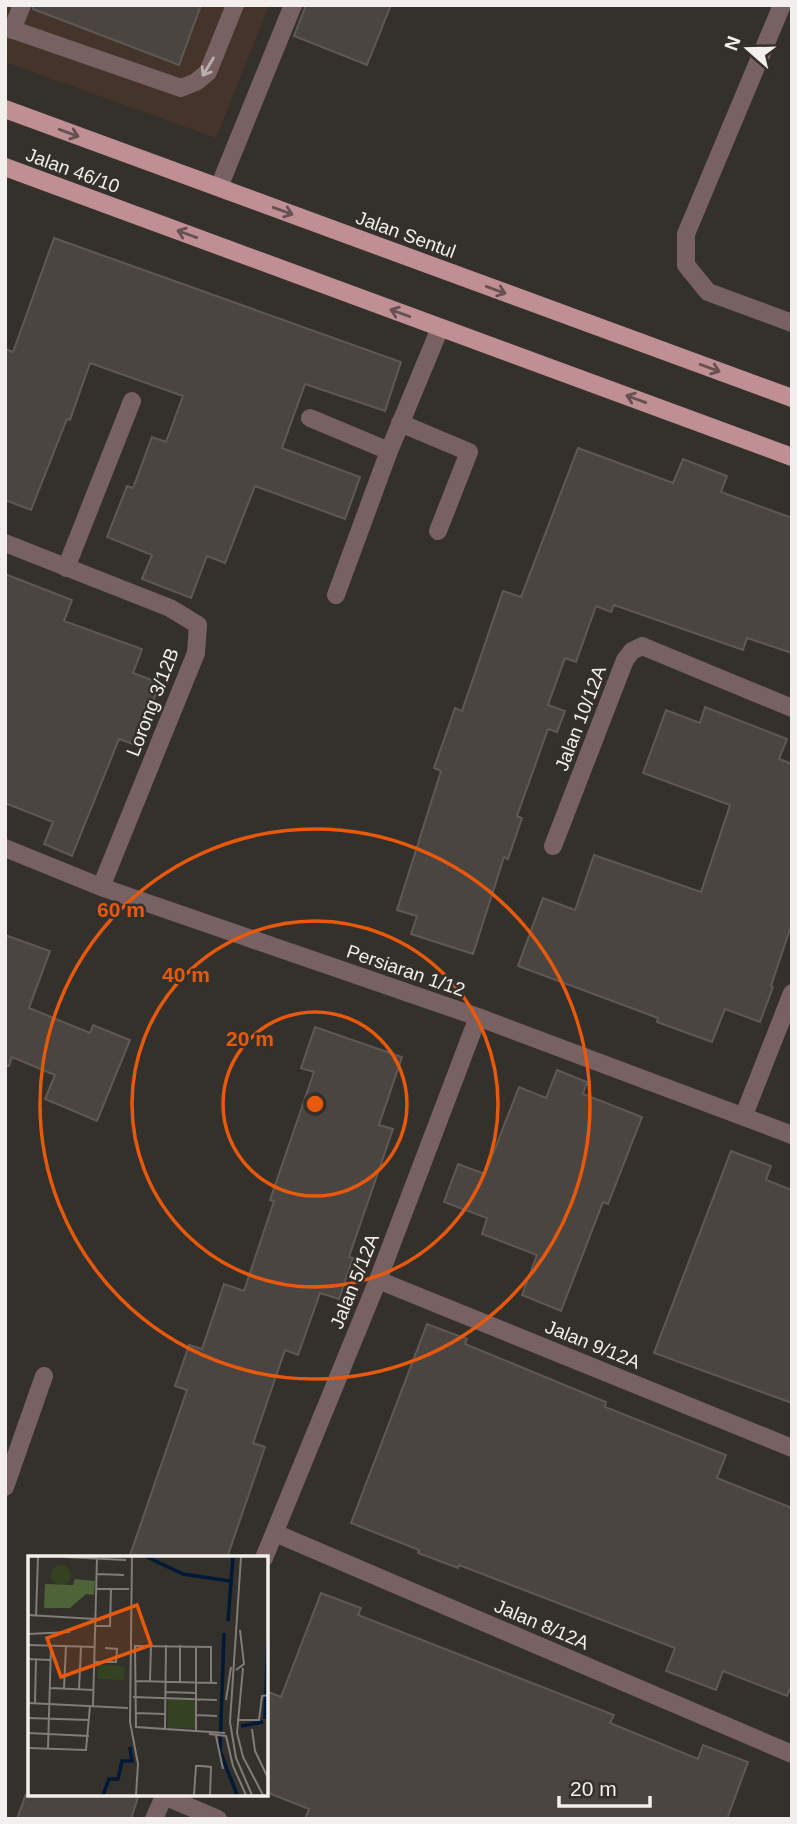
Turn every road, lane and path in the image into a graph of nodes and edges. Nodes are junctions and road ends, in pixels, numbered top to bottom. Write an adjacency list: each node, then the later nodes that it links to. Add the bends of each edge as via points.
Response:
1 (22, 5): 5 (street)
2 (235, 5): 5 (street, one-way to 5, via 208,72 181,88)
3 (293, 5): 8 (street)
4 (782, 5): 9 (street, via 686,234 686,265 708,292)
5 (8, 29)
6 (5, 109): 8 (main road, Jalan Sentul, one-way to 8)
7 (5, 167): 10 (main road, Jalan 46/10, one-way to 7)
8 (219, 187): 11 (main road, Jalan Sentul, one-way to 11)
9 (792, 323)
10 (440, 328): 14 (street); 16 (main road, one-way to 10)
11 (792, 398)
12 (132, 401): 19 (street)
13 (310, 418): 15 (street)
14 (400, 423): 15 (street); 17 (street, via 469,452)
15 (388, 451): 20 (street)
16 (792, 457)
17 (438, 531)
18 (5, 543): 19 (street, Lorong 3/12B)
19 (66, 568): 24 (street, Lorong 3/12B, via 170,608 198,625 196,653)
20 (336, 595)
21 (792, 708): 22 (street, Jalan 10/12A, via 642,646 632,651)
22 (553, 846)
23 (5, 848): 24 (street, Persiaran 1/12)
24 (101, 887): 26 (street, Persiaran 1/12)
25 (792, 993): 27 (street)
26 (478, 1017): 27 (street, Persiaran 1/12); 29 (street, Jalan 5/12A)
27 (744, 1115): 28 (street, Persiaran 1/12)
28 (792, 1135)
29 (378, 1280): 31 (street, Jalan 9/12A); 33 (street, Jalan 5/12A)
30 (44, 1376): 32 (street)
31 (792, 1448)
32 (5, 1487)
33 (275, 1532): 34 (street, Jalan 5/12A); 35 (street, Jalan 8/12A)
34 (265, 1556)
35 (792, 1754)
36 (164, 1796): 38 (street)
37 (166, 1796): 39 (street)
38 (154, 1819)
39 (218, 1819)

